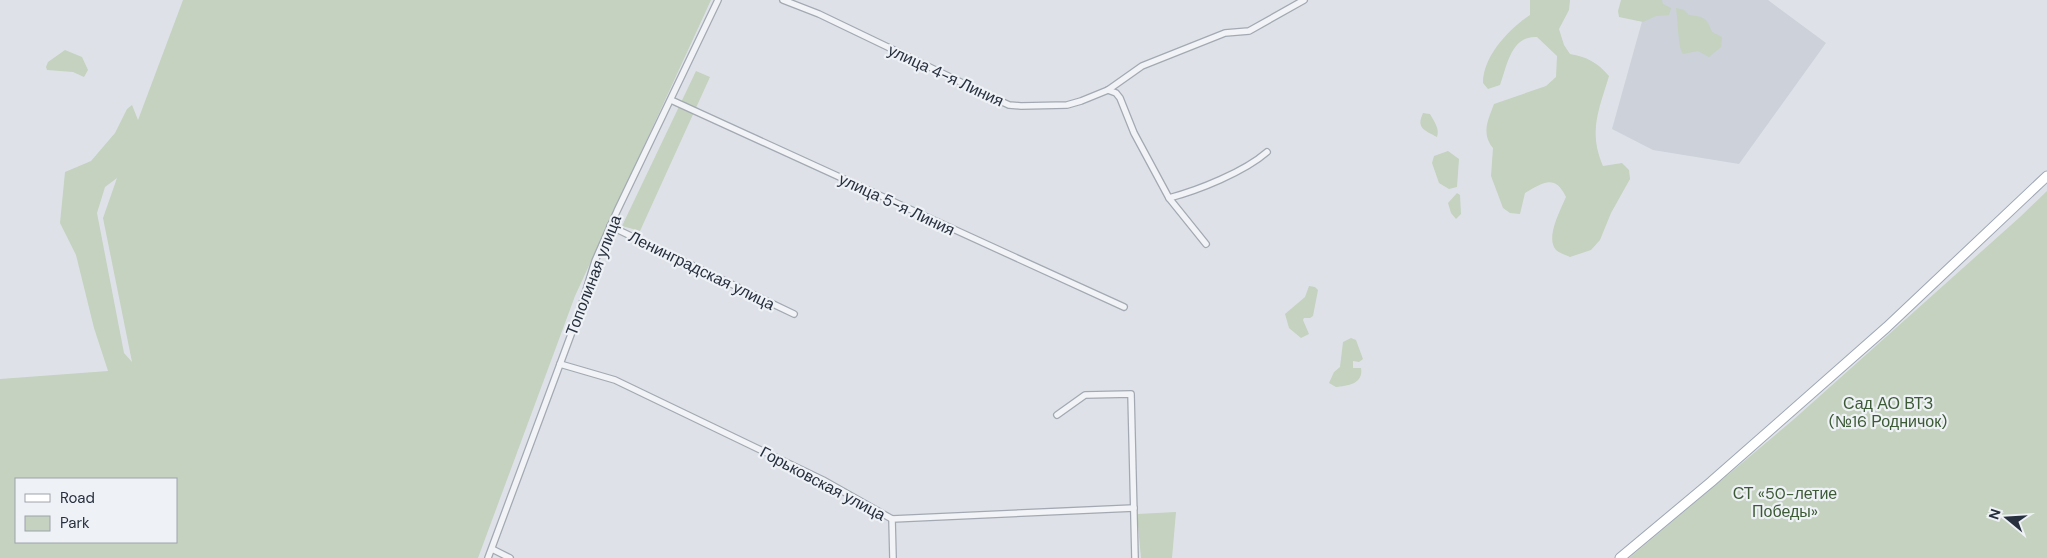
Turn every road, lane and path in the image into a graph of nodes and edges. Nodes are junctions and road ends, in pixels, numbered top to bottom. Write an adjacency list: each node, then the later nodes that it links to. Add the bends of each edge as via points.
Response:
1 (718, 0): 5 (street, Тополиная улица)
2 (783, 0): 4 (street, улица 4-я Линия, via 1009,105 1067,105)
3 (1304, 0): 4 (street, улица 4-я Линия, via 1249,31 1225,34 1142,66)
4 (1108, 90): 8 (street, via 1120,98 1134,133)
5 (671, 100): 9 (street, Тополиная улица); 11 (street, улица 5-я Линия)
6 (1268, 152): 8 (street, via 1195,192)
7 (2047, 176): 22 (main road, via 1887,327 1712,482)
8 (1169, 198): 10 (street)
9 (610, 226): 12 (street, Ленинградская улица); 13 (street, Тополиная улица)
10 (1206, 244)
11 (1124, 308)
12 (794, 314)
13 (560, 364): 16 (street, Горьковская улица, via 615,380 822,480); 17 (street, Тополиная улица)
14 (1057, 415): 15 (street, via 1085,395 1131,394)
15 (1134, 508): 16 (street, Горьковская улица); 21 (street)
16 (892, 519): 20 (street)
17 (492, 549): 18 (street, Тополиная улица); 19 (street)
18 (488, 558)
19 (510, 558)
20 (893, 558)
21 (1135, 558)
22 (1620, 558)

